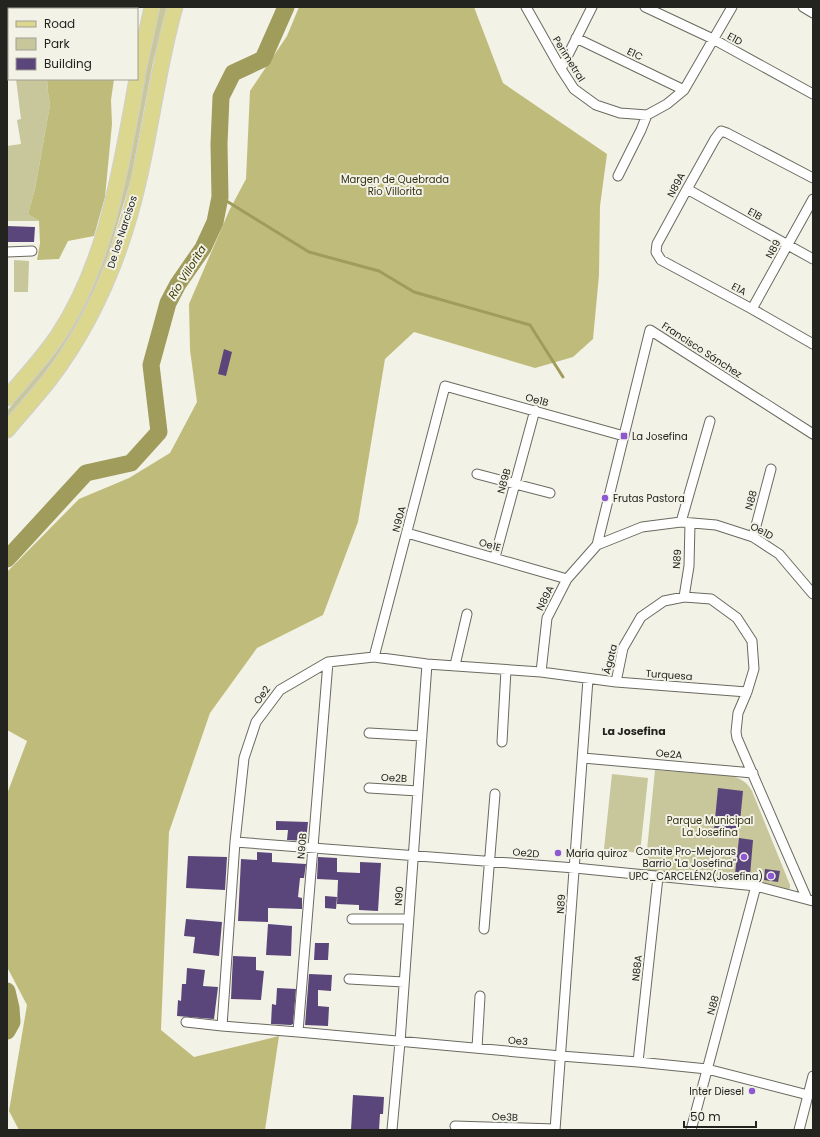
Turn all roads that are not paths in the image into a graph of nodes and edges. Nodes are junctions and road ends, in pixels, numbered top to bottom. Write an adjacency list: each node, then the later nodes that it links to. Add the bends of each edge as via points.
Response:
1 (152, 7): 12 (main road, De los Narcisos)
2 (175, 7): 32 (main road, De los Narcisos, via 139,180 107,278 88,319 69,351 50,379)
3 (526, 7): 11 (street, Perimetral)
4 (592, 7): 9 (street)
5 (645, 7): 10 (street, E1D)
6 (732, 7): 10 (street)
7 (803, 7): 8 (street)
8 (813, 13)
9 (576, 38): 11 (street); 14 (street, E1C)
10 (714, 39): 14 (street); 15 (street, E1D)
11 (561, 69): 16 (street, Perimetral, via 574,89 596,105 620,113)
12 (138, 73)
13 (137, 80): 29 (main road, De los Narcisos, via 115,190 91,271 59,334)
14 (684, 90): 16 (street, via 668,104)
15 (813, 94)
16 (647, 115): 17 (street)
17 (618, 176)
18 (813, 178): 19 (street, N89A, via 721,131)
19 (687, 189): 21 (street, E1B); 24 (street, N89A)
20 (813, 199): 21 (street, N89)
21 (788, 245): 25 (street, E1B); 26 (street, N89)
22 (32, 251): 23 (street)
23 (7, 252)
24 (656, 252): 26 (street, E1A, via 661,260)
25 (813, 259)
26 (752, 309): 27 (street, E1A)
27 (813, 344)
28 (445, 386): 30 (street, Oe1B); 40 (street, N90A)
29 (7, 398)
30 (535, 410): 34 (street, Oe1B); 37 (street, N89B)
31 (710, 421): 39 (street, N89)
32 (7, 430)
33 (813, 434): 34 (street, Francisco Sánchez, via 650,330)
34 (624, 436): 42 (street, N89A)
35 (771, 469): 41 (street, N88)
36 (477, 474): 37 (street)
37 (515, 484): 38 (street); 43 (street, N89B)
38 (550, 493)
39 (686, 522): 41 (street, Oe1D, via 716,525); 42 (street, N89A, via 642,527); 46 (street, N89, via 689,566)
40 (407, 533): 43 (street, Oe1E); 48 (street, N90A)
41 (753, 537): 45 (street, Oe1D, via 779,554)
42 (597, 545): 44 (street, N89A)
43 (495, 557): 44 (street, Oe1E)
44 (567, 579): 53 (street, N89A, via 547,618)
45 (813, 594)
46 (684, 597): 55 (street, Ágata, via 664,601 641,618 623,648); 56 (street, Ágata, via 711,600 737,618 752,641 754,669)
47 (467, 614): 51 (street)
48 (374, 657): 49 (street, Oe2); 50 (street, Oe2)
49 (328, 662): 65 (street, Oe2, via 280,690 256,722 244,758); 66 (street, N90B)
50 (427, 664): 51 (street, Oe2); 58 (street, N90)
51 (455, 665): 52 (street, Oe2)
52 (506, 670): 53 (street, Oe2); 59 (street)
53 (541, 672): 54 (street, Oe2)
54 (588, 679): 55 (street, Turquesa); 60 (street, N89)
55 (616, 682): 56 (street, Turquesa)
56 (747, 692): 61 (street, via 738,713 736,732)
57 (369, 733): 58 (street)
58 (422, 736): 63 (street, N90)
59 (502, 742)
60 (583, 758): 61 (street, Oe2A); 69 (street, N89)
61 (753, 773): 72 (street)
62 (369, 788): 63 (street, Oe2B)
63 (418, 791): 67 (street, N90)
64 (495, 794): 68 (street)
65 (235, 842): 66 (street, Oe2D); 80 (street, Oe2)
66 (313, 847): 67 (street, Oe2D); 81 (street, N90B)
67 (413, 856): 68 (street, Oe2D); 74 (street, N90)
68 (490, 861): 69 (street, Oe2D); 75 (street)
69 (575, 868): 70 (street, Oe2D); 84 (street, N89)
70 (658, 878): 71 (street, Oe2D); 85 (street, N88A)
71 (756, 886): 72 (street, Oe2D); 86 (street, N88)
72 (810, 900)
73 (352, 919): 74 (street)
74 (408, 919): 77 (street, N90)
75 (484, 929)
76 (349, 979): 77 (street)
77 (404, 982): 82 (street, N90)
78 (480, 996): 83 (street)
79 (186, 1022): 80 (street, Oe3)
80 (222, 1026): 81 (street, Oe3)
81 (298, 1032): 82 (street, Oe3)
82 (400, 1042): 83 (street, Oe3); 90 (street, N90)
83 (477, 1048): 84 (street, Oe3)
84 (561, 1056): 85 (street, Oe3); 91 (street, N89)
85 (638, 1062): 86 (street, Oe3)
86 (707, 1069): 88 (street, Oe3); 92 (street, N88)
87 (813, 1076): 88 (street)
88 (808, 1095): 93 (street)
89 (455, 1126): 91 (street, Oe3B)
90 (392, 1130)
91 (555, 1130)
92 (691, 1130)
93 (799, 1130)

